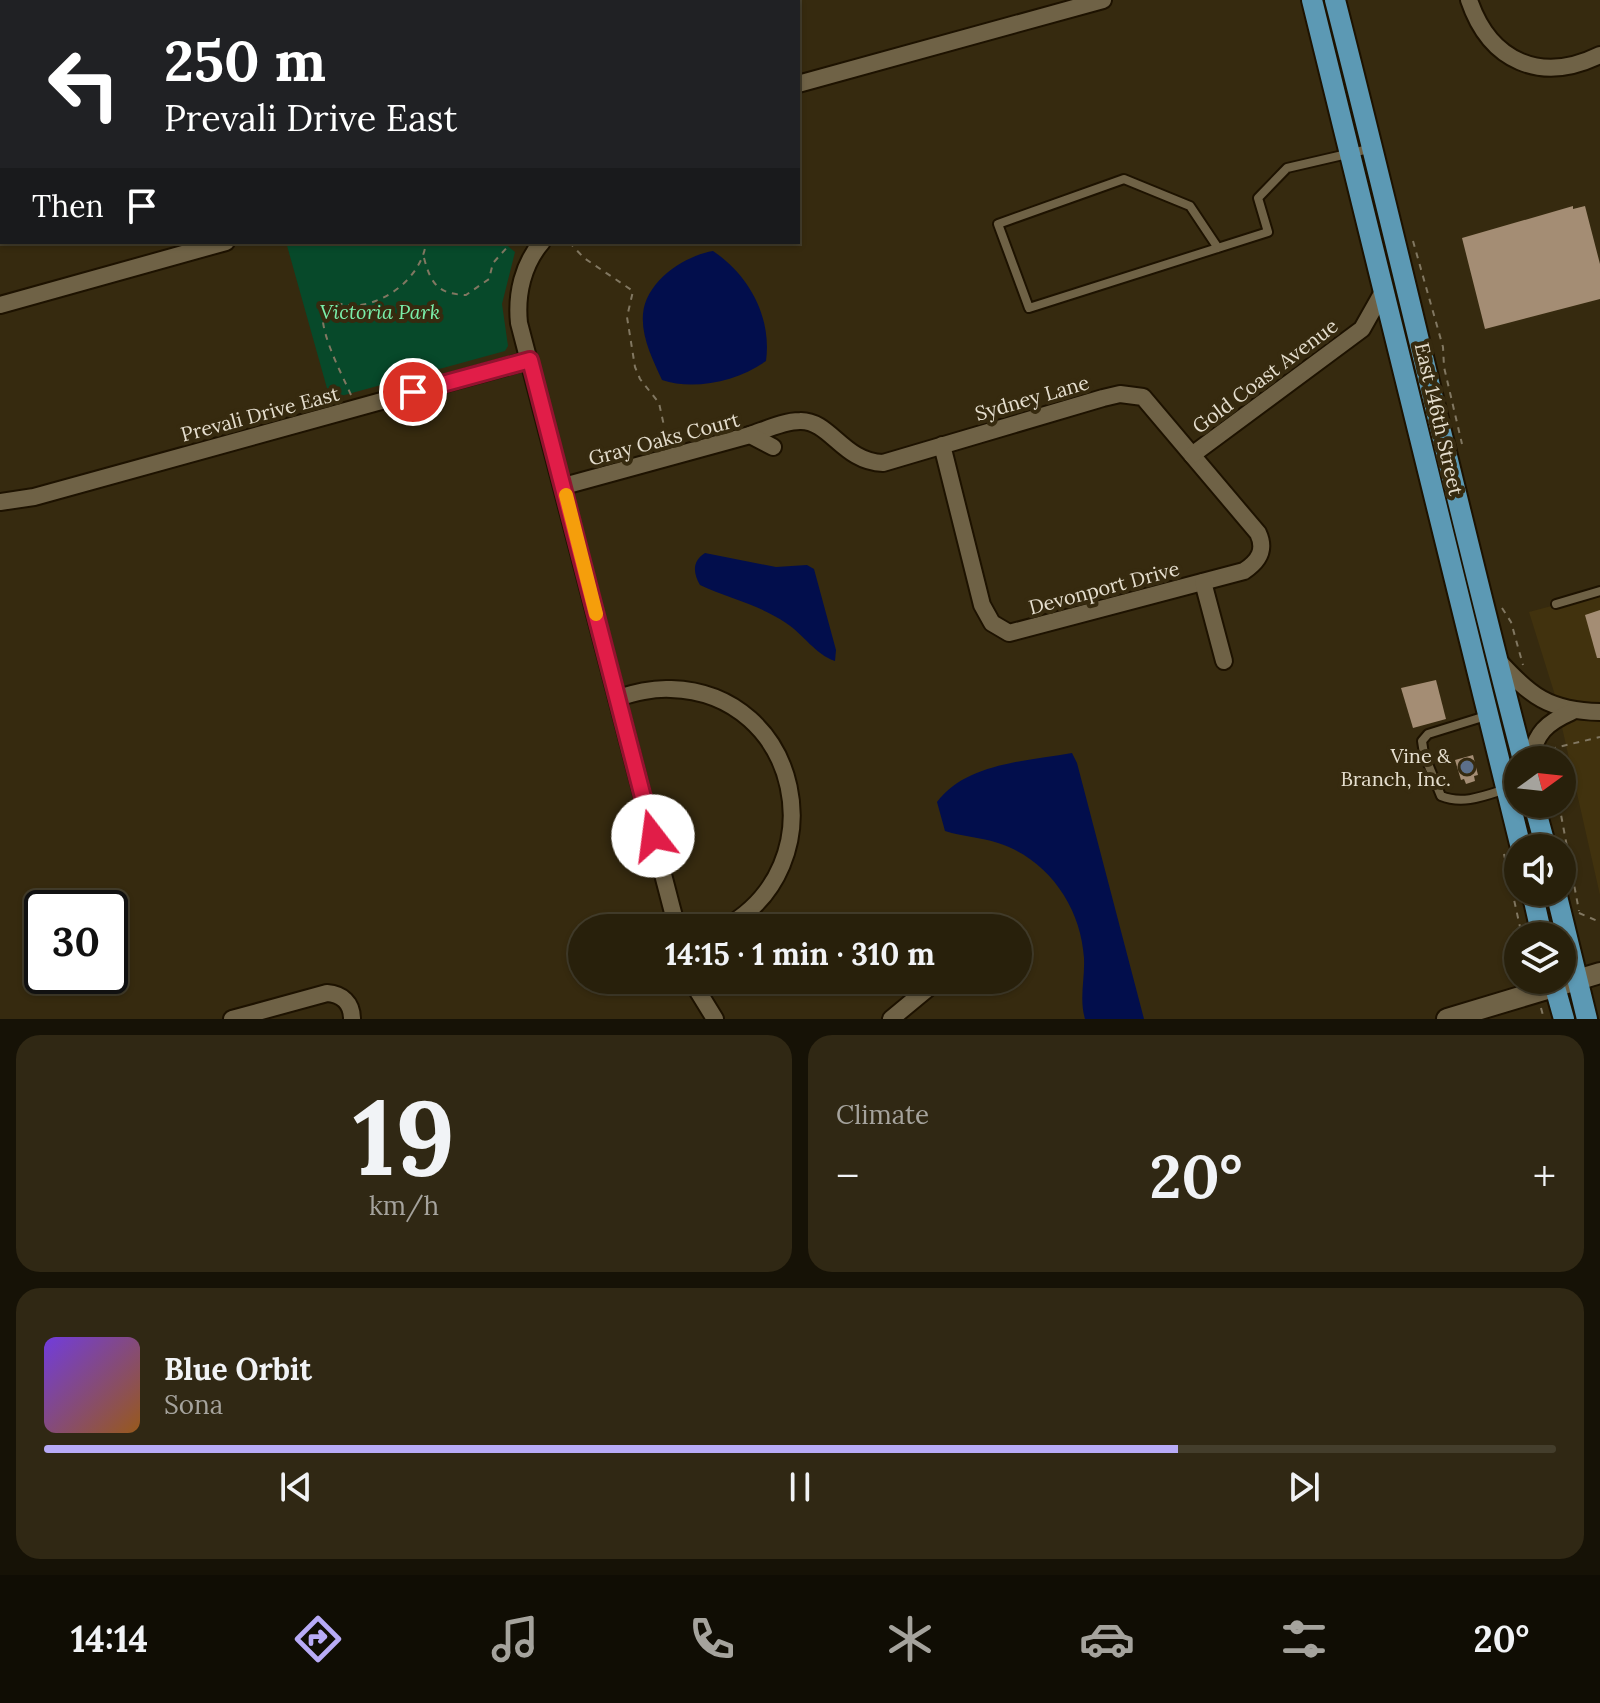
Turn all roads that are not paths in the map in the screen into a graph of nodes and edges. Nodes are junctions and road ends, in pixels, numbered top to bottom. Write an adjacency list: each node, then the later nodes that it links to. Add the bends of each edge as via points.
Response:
1 (1103, 0): 6 (street)
2 (1312, 0): 8 (main road, East 146th Street)
3 (1335, 0): 7 (main road, East 146th Street)
4 (1469, 0): 5 (street, via 1495,46 1525,65 1572,65)
5 (1600, 55)
6 (800, 83)
7 (1373, 148): 8 (lane); 27 (main road, East 146th Street)
8 (1351, 153): 11 (lane, via 1287,168 1258,198 1268,232); 12 (main road, East 146th Street)
9 (219, 244): 13 (street)
10 (535, 244): 16 (street, via 518,298)
11 (1218, 248): 11 (lane, via 1029,308 998,224 1124,179 1190,206)
12 (1384, 290): 14 (street, Gold Coast Avenue); 15 (main road, East 146th Street)
13 (0, 305)
14 (1362, 329): 15 (street, Gold Coast Avenue); 20 (street, Gold Coast Avenue)
15 (1393, 329): 33 (main road, East 146th Street)
16 (530, 360): 21 (street); 22 (street, Prevali Drive East)
17 (750, 435): 18 (street, Sydney Lane, via 801,421 821,427 854,456 883,463); 19 (street, Gray Oaks Court); 21 (street, Gray Oaks Court)
18 (942, 445): 20 (street, Sydney Lane, via 1132,394 1143,397); 24 (street, Devonport Drive, via 982,605 992,623 1009,633)
19 (773, 447)
20 (1192, 455): 23 (street, Sydney Lane, via 1258,533)
21 (564, 486): 29 (street)
22 (0, 502)
23 (1261, 554): 24 (street, Devonport Drive, via 1244,571)
24 (1203, 582): 28 (street)
25 (1600, 591): 26 (lane)
26 (1556, 604)
27 (1497, 659): 30 (main road, East 146th Street); 31 (street, via 1530,693)
28 (1224, 661)
29 (617, 698): 38 (street); 39 (street, via 672,689 715,698 756,726 772,745 790,786 790,843 761,899)
30 (1510, 710): 33 (lane); 34 (main road, East 146th Street)
31 (1571, 712): 32 (street); 35 (street, via 1539,732)
32 (1600, 712)
33 (1488, 715): 36 (main road, East 146th Street); 37 (lane, via 1428,734 1422,741 1424,754 1441,796 1469,800)
34 (1519, 746)
35 (1534, 746)
36 (1504, 777)
37 (1504, 790)
38 (673, 914)
39 (742, 914)
40 (1600, 973): 41 (street)
41 (1576, 979)
42 (700, 994): 49 (street)
43 (921, 994): 50 (street)
44 (1528, 994): 51 (street)
45 (1563, 994): 52 (main road)
46 (1570, 994): 53 (main road)
47 (232, 1019): 48 (street, via 327,993 346,1001)
48 (352, 1019)
49 (715, 1019)
50 (891, 1019)
51 (1447, 1019)
52 (1564, 1019)
53 (1587, 1019)

